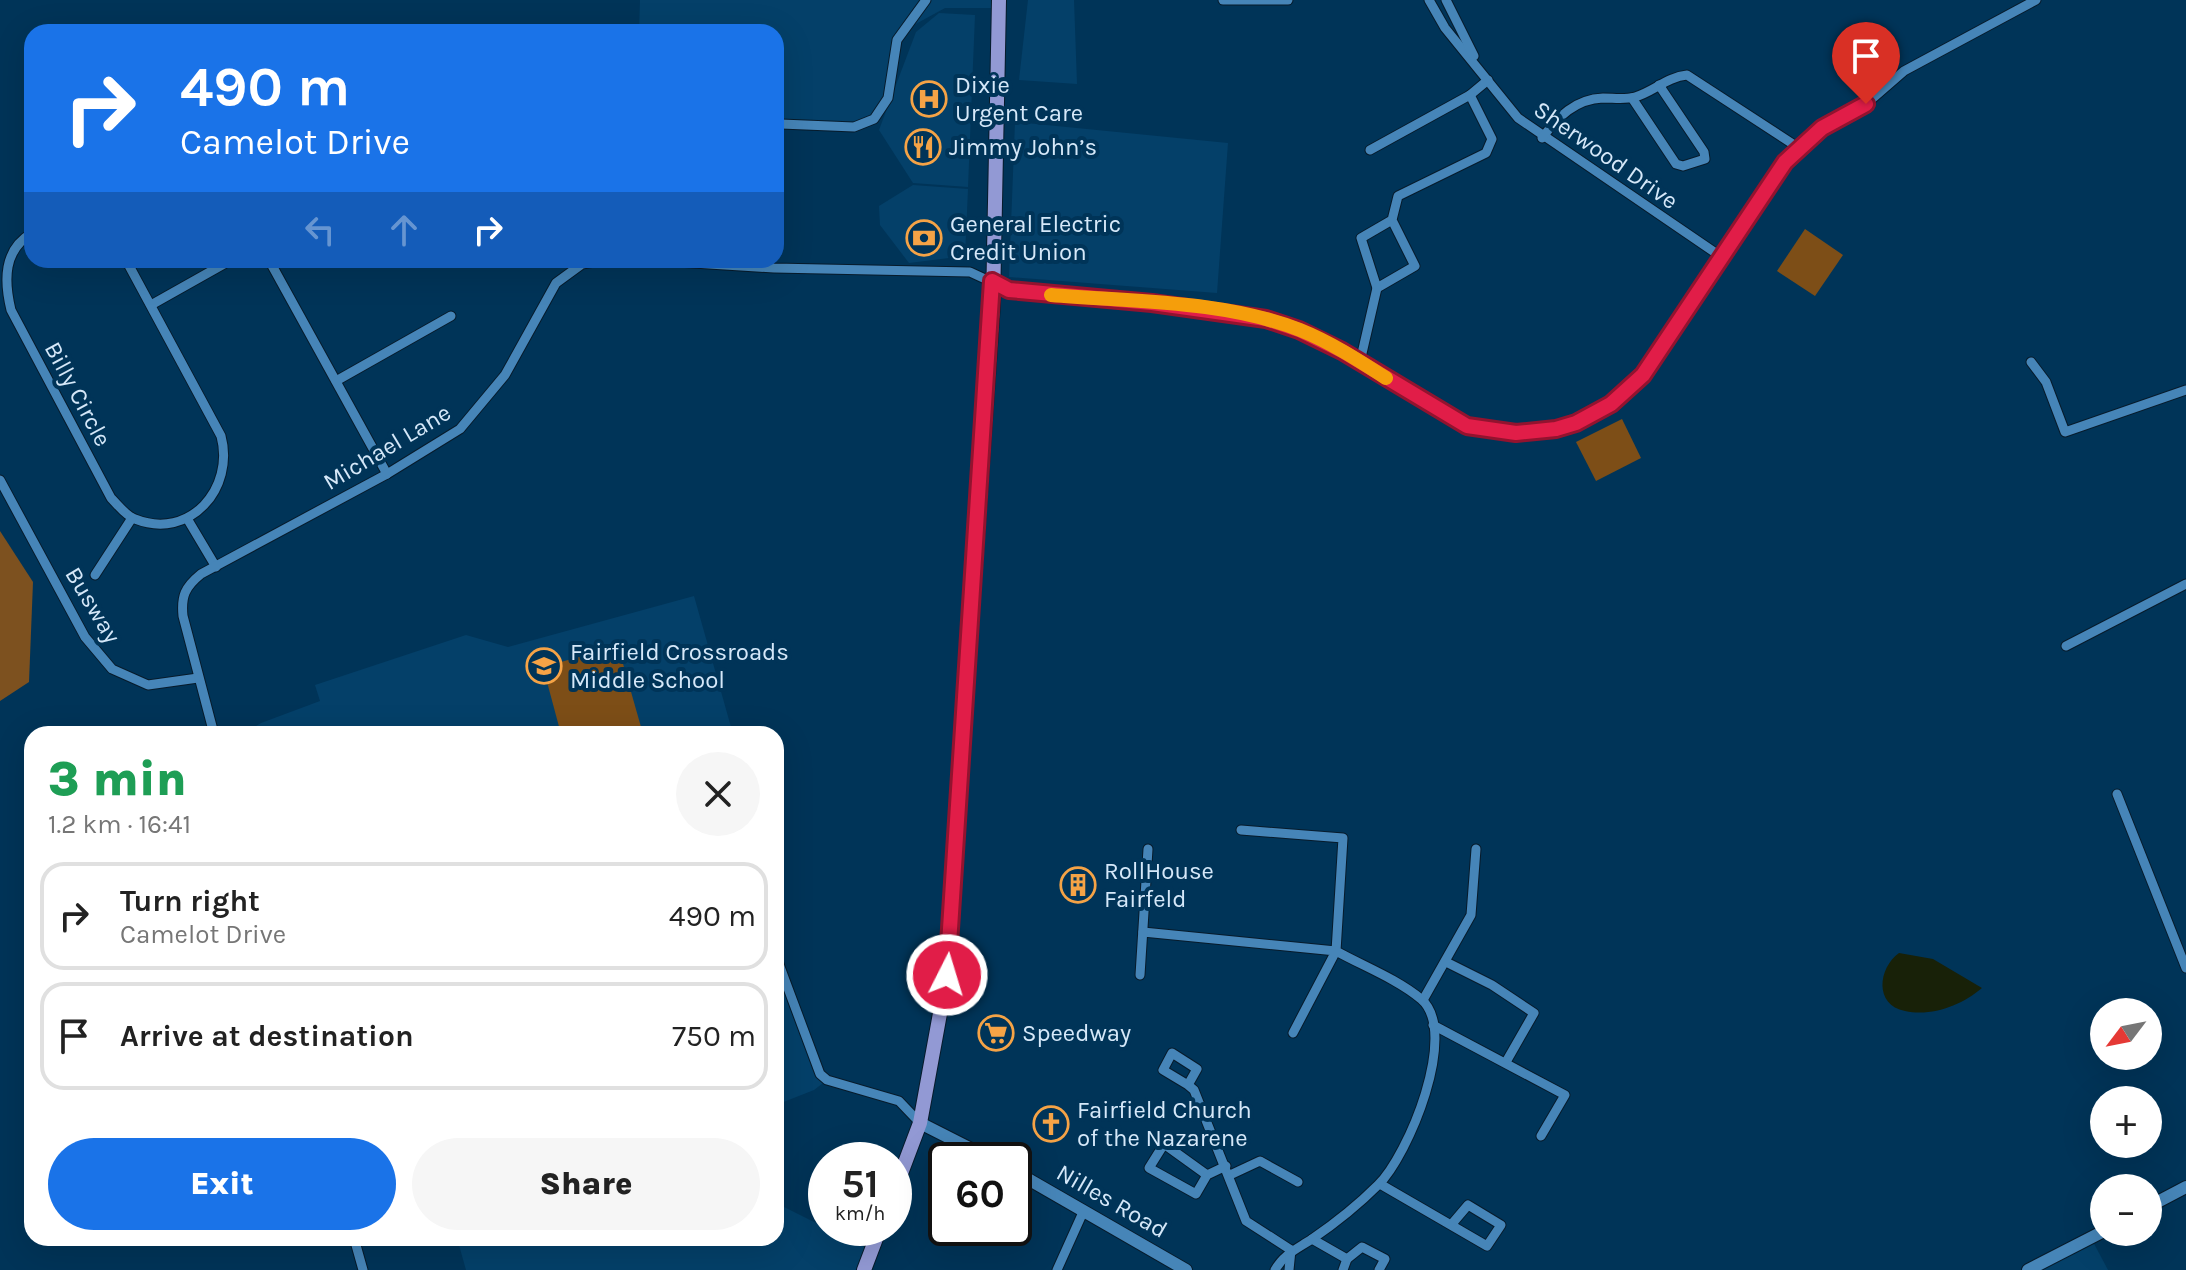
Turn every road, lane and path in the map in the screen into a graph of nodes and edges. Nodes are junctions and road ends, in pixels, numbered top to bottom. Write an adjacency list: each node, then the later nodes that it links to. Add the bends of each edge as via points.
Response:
1 (926, 0): 13 (street, via 897,40 888,98 874,119 854,127)
2 (999, 0): 25 (main road)
3 (1223, 0): 4 (street)
4 (1288, 0)
5 (1429, 0): 8 (street, Sherwood Drive)
6 (1446, 0): 8 (street, Sherwood Drive)
7 (2036, 0): 15 (street, via 1904,71 1866,104 1822,128)
8 (1481, 70): 9 (street, Sherwood Drive)
9 (1488, 80): 11 (street); 14 (street, Sherwood Drive)
10 (1659, 85): 12 (street); 12 (street, via 1705,159 1676,164); 15 (street, via 1677,76 1692,77)
11 (1470, 95): 16 (street); 17 (street, via 1491,146 1398,196)
12 (1632, 98): 14 (street, via 1575,105)
13 (784, 124)
14 (1542, 138): 19 (street, Sherwood Drive)
15 (1799, 148): 19 (street)
16 (1370, 150)
17 (1392, 220): 27 (street, via 1361,238); 27 (street, via 1415,266)
18 (24, 242): 26 (street, Billy Circle, via 9,259)
19 (1723, 258): 30 (street, via 1636,382 1611,404 1556,429 1516,433 1467,426)
20 (130, 268): 28 (street)
21 (217, 268): 28 (street)
22 (273, 268): 32 (street)
23 (577, 268): 34 (street, Michael Lane, via 556,283 478,412 443,442)
24 (774, 268): 25 (street, via 970,272)
25 (992, 281): 30 (street, via 1009,290 1266,319); 59 (main road, via 947,975)
26 (2, 284): 36 (street, Billy Circle, via 111,498)
27 (1377, 288): 30 (street)
28 (151, 305): 37 (street, via 221,436 227,457 222,478)
29 (451, 316): 32 (street)
30 (1360, 362)
31 (2031, 362): 33 (street, via 2046,382 2065,432)
32 (336, 381): 34 (street)
33 (2186, 390)
34 (387, 474): 38 (street, Michael Lane)
35 (0, 480): 42 (street, Busway, via 85,637 105,663 148,685)
36 (132, 518): 37 (street, via 155,524); 39 (street)
37 (188, 520): 38 (street)
38 (216, 567): 42 (street, Michael Lane, via 187,586 182,599)
39 (95, 575)
40 (2186, 584): 41 (street)
41 (2066, 646)
42 (198, 678): 43 (street)
43 (212, 726)
44 (2117, 794): 51 (street)
45 (1241, 830): 49 (street, via 1343,838)
46 (1148, 849): 48 (street)
47 (1476, 849): 50 (street, via 1471,915)
48 (1143, 932): 49 (street); 52 (street)
49 (1336, 951): 54 (street); 56 (street)
50 (1446, 962): 54 (street); 57 (street, via 1534,1013)
51 (2186, 968)
52 (1140, 975)
53 (784, 977): 59 (street, via 820,1074 899,1101)
54 (1423, 1000): 55 (street)
55 (1433, 1025): 57 (street); 67 (street, via 1425,1099 1414,1130)
56 (1293, 1033)
57 (1506, 1062): 60 (street, via 1565,1095)
58 (1188, 1085): 63 (street)
59 (920, 1123): 61 (street); 62 (main road)
60 (1541, 1136)
61 (957, 1142)
62 (912, 1144)
63 (1228, 1170): 64 (street); 66 (street, via 1260,1161); 76 (street, via 1246,1221)
64 (1207, 1175): 64 (street, via 1196,1194 1149,1168 1164,1144)
65 (1032, 1181): 70 (street, Nilles Road)
66 (1298, 1182)
67 (1380, 1184): 71 (street); 73 (street)
68 (2186, 1187): 69 (street)
69 (2162, 1200)
70 (1084, 1210): 80 (street); 81 (street, Nilles Road)
71 (1451, 1225): 71 (street, via 1487,1246 1501,1225 1468,1205)
72 (2090, 1238): 86 (street)
73 (1312, 1239): 76 (street); 77 (street)
74 (356, 1246): 78 (street)
75 (873, 1246): 79 (main road)
76 (1291, 1250): 82 (street); 83 (street)
77 (1347, 1259): 84 (street); 85 (street, via 1362,1247 1385,1259)
78 (363, 1270)
79 (864, 1270)
80 (1057, 1270)
81 (1186, 1270)
82 (1275, 1270)
83 (1289, 1270)
84 (1343, 1270)
85 (1379, 1270)
86 (2028, 1270)

